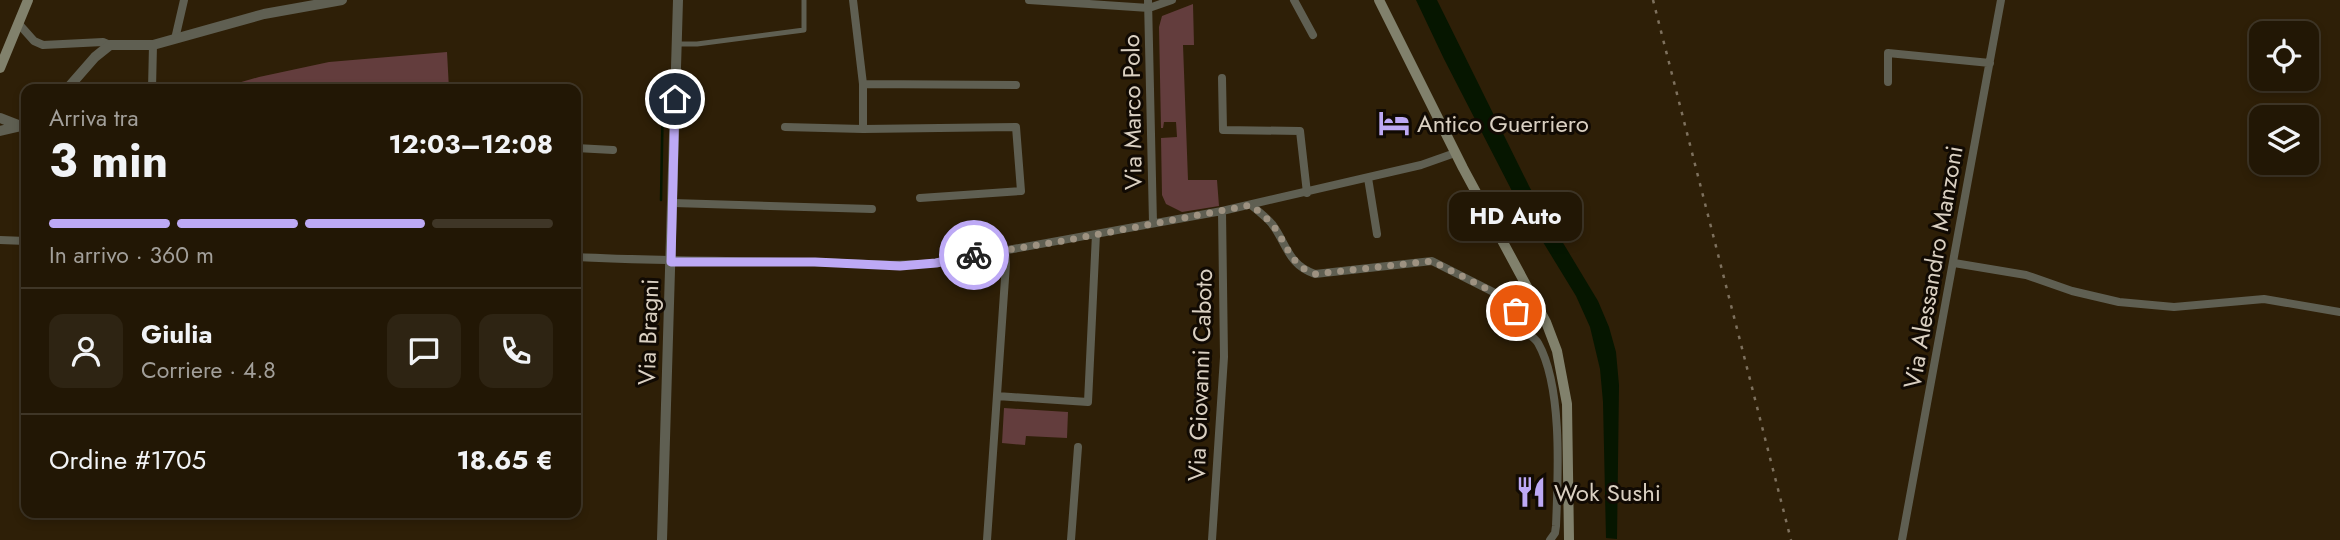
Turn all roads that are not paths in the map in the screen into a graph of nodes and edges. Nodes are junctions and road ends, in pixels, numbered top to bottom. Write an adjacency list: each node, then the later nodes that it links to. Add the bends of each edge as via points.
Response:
1 (28, 0): 14 (main road)
2 (184, 0): 16 (street)
3 (342, 0): 16 (street, via 264,14)
4 (678, 0): 17 (street, Via Bragni)
5 (804, 0): 17 (street, via 804,30)
6 (853, 0): 26 (street)
7 (1029, 0): 12 (street)
8 (1172, 0): 13 (street)
9 (1294, 0): 15 (street)
10 (1379, 0): 36 (main road)
11 (2001, 0): 20 (street, Via Alessandro Manzoni)
12 (1073, 1): 13 (street)
13 (1148, 4): 44 (street, Via Marco Polo)
14 (18, 23): 18 (street, via 43,45); 21 (main road)
15 (1313, 35)
16 (175, 39): 19 (street)
17 (677, 44): 40 (street, Via Bragni)
18 (110, 45): 19 (street); 24 (street)
19 (153, 45): 25 (street)
20 (1990, 63): 23 (street, via 1888,53); 52 (street, Via Alessandro Manzoni)
21 (0, 68)
22 (1222, 78): 38 (street, via 1223,130 1300,131)
23 (1888, 82)
24 (71, 84)
25 (152, 84)
26 (863, 84): 27 (street); 32 (street)
27 (1016, 86)
28 (0, 118): 29 (street)
29 (21, 125)
30 (21, 127): 33 (street)
31 (785, 127): 32 (street)
32 (863, 129): 39 (street, via 1016,127 1021,191)
33 (0, 131)
34 (581, 148): 35 (street)
35 (613, 150)
36 (1455, 153): 37 (street); 61 (main road, via 1546,322 1557,351 1567,404)
37 (1368, 178): 38 (street); 46 (street)
38 (1307, 193): 41 (street)
39 (919, 198)
40 (673, 203): 42 (street); 51 (street, Via Bragni)
41 (1251, 205): 43 (street); 60 (street, via 1272,223 1303,270 1315,274 1432,261 1509,300 1520,326 1537,341 1554,402 1556,518)
42 (872, 209)
43 (1222, 211): 44 (street); 59 (street, Via Giovanni Caboto, via 1224,357)
44 (1153, 223): 45 (street)
45 (1096, 234): 49 (street); 54 (street, via 1088,402)
46 (1377, 234)
47 (0, 240): 48 (street)
48 (21, 241)
49 (1004, 250): 51 (street, via 900,266); 54 (street)
50 (581, 257): 51 (street)
51 (671, 262): 56 (street, Via Bragni)
52 (1954, 263): 53 (street, via 2026,275 2119,302 2174,307 2264,299); 62 (street, Via Alessandro Manzoni)
53 (2340, 312)
54 (997, 396): 57 (street)
55 (1079, 447): 58 (street)
56 (662, 540)
57 (987, 540)
58 (1071, 540)
59 (1212, 540)
60 (1550, 540)
61 (1569, 540)
62 (1902, 540)

